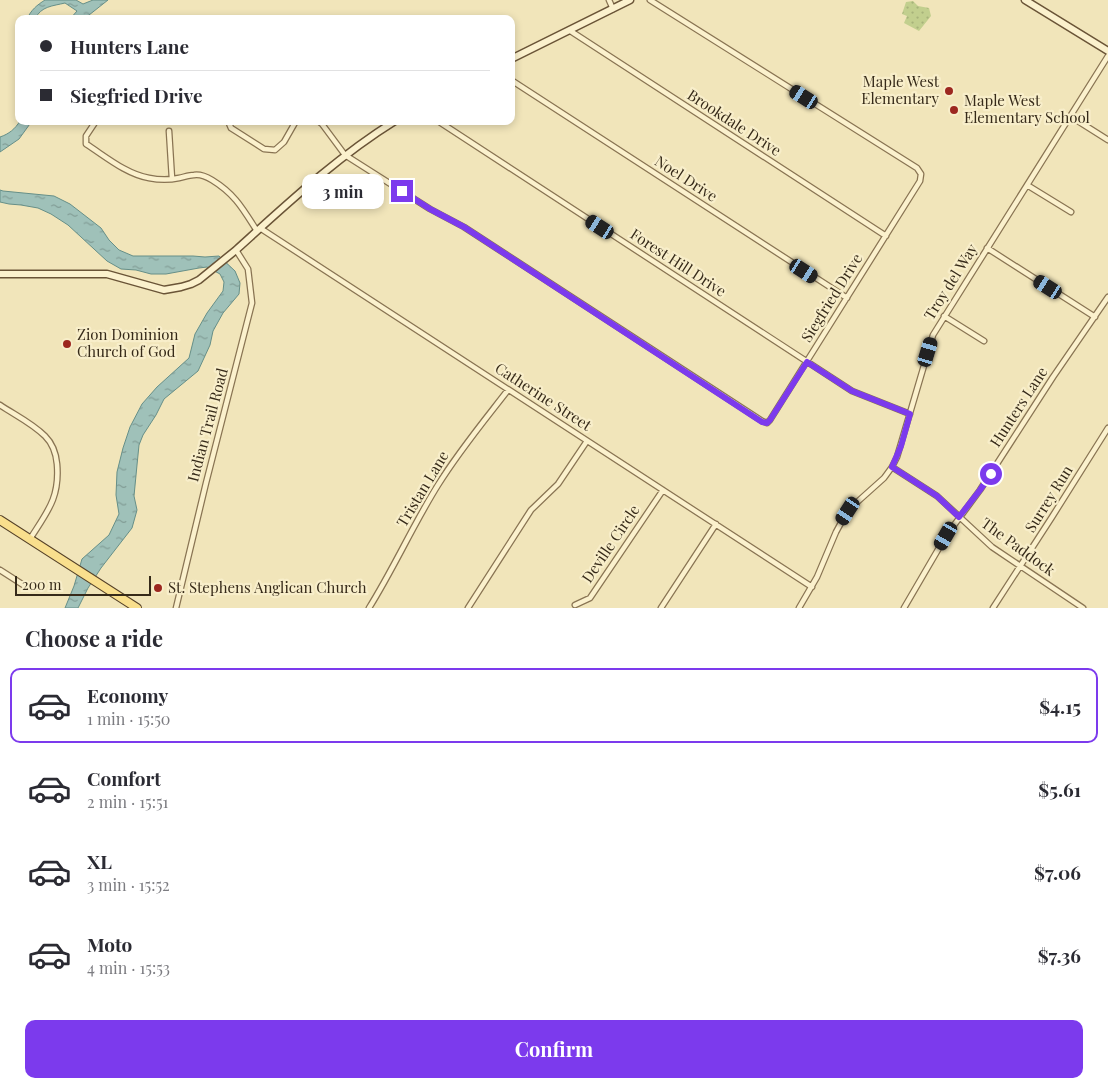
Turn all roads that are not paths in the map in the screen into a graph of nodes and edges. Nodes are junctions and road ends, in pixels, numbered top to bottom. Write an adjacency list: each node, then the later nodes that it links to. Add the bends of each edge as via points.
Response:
1 (609, 0): 5 (street)
2 (630, 0): 5 (street)
3 (650, 0): 25 (street, Siegfried Drive, via 917,168 920,181)
4 (1025, 0): 7 (street)
5 (613, 8): 6 (street)
6 (569, 30): 9 (street); 25 (street, Brookdale Drive)
7 (1108, 51)
8 (1108, 56): 11 (street, Troy del Way)
9 (515, 57)
10 (515, 83): 30 (street, Noel Drive)
11 (1070, 116): 19 (street); 22 (street, Troy del Way)
12 (93, 125): 21 (street, via 86,136 86,144 132,173 150,179)
13 (230, 125): 14 (street, via 264,149 274,150 284,142)
14 (294, 125)
15 (323, 125): 20 (street)
16 (389, 125): 20 (street)
17 (444, 125): 34 (street, Forest Hill Drive)
18 (169, 131): 21 (street)
19 (1108, 140)
20 (345, 155): 24 (street); 34 (street, Siegfried Drive, via 464,227 762,422 770,420)
21 (172, 180): 24 (street, via 194,175 206,177 232,196)
22 (1027, 185): 23 (street); 26 (street, Troy del Way)
23 (1071, 212)
24 (258, 230): 27 (street); 35 (street, Catherine Street)
25 (886, 236): 30 (street, Siegfried Drive)
26 (987, 248): 31 (street, Troy del Way); 32 (street)
27 (236, 250): 28 (street, via 191,284 164,290 107,274); 53 (street, Indian Trail Road, via 248,268 252,303)
28 (0, 274)
29 (1108, 297): 32 (street, Hunters Lane)
30 (847, 298): 34 (street, Siegfried Drive)
31 (944, 316): 33 (street); 37 (street, Troy del Way, via 933,335)
32 (1095, 316): 42 (street, Hunters Lane)
33 (984, 341)
34 (807, 362): 37 (street, Forest Hill Drive, via 852,391)
35 (508, 390): 39 (street, Catherine Street); 54 (street, Tristan Lane, via 443,477)
36 (0, 405): 45 (street, via 45,437 56,458 58,482 54,498)
37 (910, 414): 40 (street, Troy del Way)
38 (1108, 428): 46 (street, Surrey Run)
39 (587, 441): 41 (street, Catherine Street); 55 (street, via 558,484 531,510)
40 (892, 467): 42 (street, The Paddock, via 937,496); 49 (street, Troy del Way, via 848,511)
41 (663, 490): 44 (street, Catherine Street); 50 (street, Deville Circle, via 590,598)
42 (959, 517): 46 (street, The Paddock, via 992,547); 58 (street, Hunters Lane)
43 (0, 520): 45 (main road)
44 (716, 524): 49 (street, Catherine Street); 56 (street)
45 (30, 539): 52 (main road)
46 (1020, 566): 51 (street, The Paddock); 59 (street, Surrey Run)
47 (0, 570): 48 (street)
48 (25, 586)
49 (812, 587): 57 (street, Troy del Way)
50 (575, 605)
51 (1077, 606): 60 (street, The Paddock)
52 (137, 608)
53 (176, 608)
54 (369, 608)
55 (468, 608)
56 (661, 608)
57 (799, 608)
58 (904, 608)
59 (993, 608)
60 (1083, 608)

